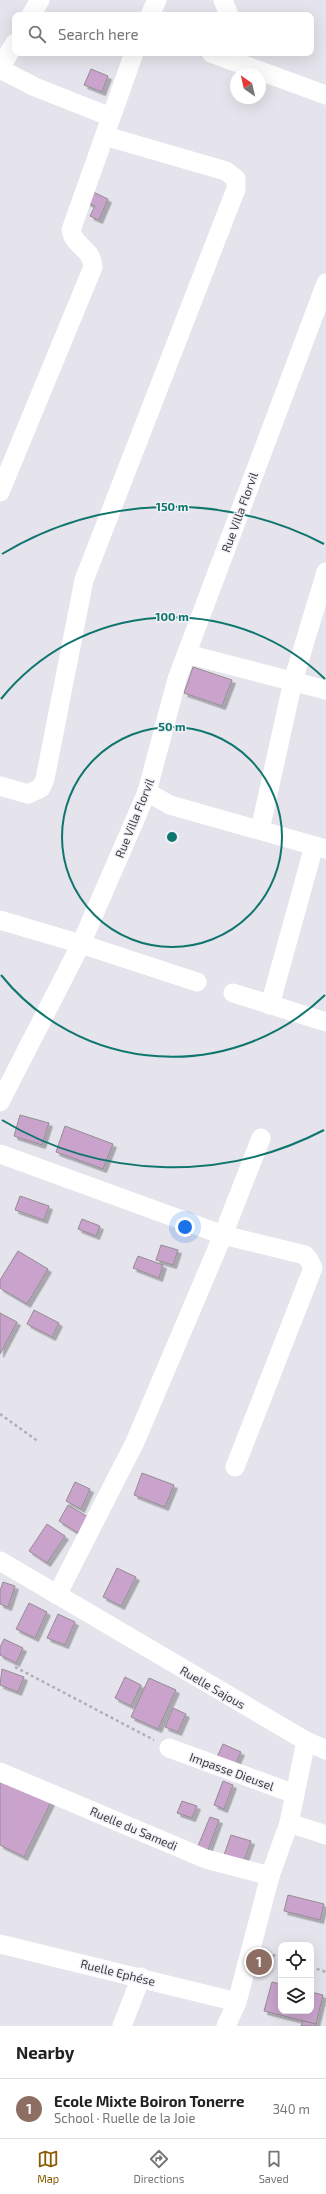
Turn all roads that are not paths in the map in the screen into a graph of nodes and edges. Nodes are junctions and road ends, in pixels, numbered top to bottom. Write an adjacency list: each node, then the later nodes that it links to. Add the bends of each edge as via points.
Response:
1 (40, 0): 4 (street)
2 (157, 0): 5 (street)
3 (223, 0): 6 (street)
4 (33, 12)
5 (151, 12)
6 (228, 12)
7 (12, 47): 11 (street)
8 (133, 56): 13 (street)
9 (227, 56): 10 (street)
10 (248, 60): 12 (street)
11 (0, 68): 13 (street, via 35,87)
12 (326, 95)
13 (111, 117): 14 (street)
14 (105, 136): 16 (street, via 72,230 75,239 91,256 93,267); 21 (street, via 226,171 236,179 236,189 84,580 41,788 28,794)
15 (326, 283): 18 (street, Rue Villa Florvil, via 260,454)
16 (0, 492)
17 (326, 572): 19 (street)
18 (188, 654): 19 (street); 22 (street, Rue Villa Florvil, via 177,679)
19 (293, 681): 20 (street); 23 (street)
20 (326, 690)
21 (0, 786)
22 (147, 792): 23 (street, via 170,805); 26 (street, Rue Villa Florvil)
23 (260, 830): 24 (street)
24 (320, 847): 29 (street)
25 (0, 920): 26 (street)
26 (81, 944): 27 (street); 31 (street, Rue Villa Florvil)
27 (197, 982)
28 (233, 994): 29 (street)
29 (270, 1005): 30 (street)
30 (326, 1022)
31 (0, 1102)
32 (261, 1138): 34 (street)
33 (0, 1154): 34 (street)
34 (223, 1234): 35 (street, via 304,1255 313,1268); 37 (street, via 135,1442)
35 (235, 1466)
36 (0, 1561): 37 (street, Ruelle Sajous)
37 (57, 1595): 38 (street, Ruelle Sajous)
38 (320, 1743): 41 (street, Ruelle Sajous)
39 (169, 1748): 41 (street, Impasse Dieusel)
40 (0, 1772): 44 (street, Ruelle du Samedi, via 206,1859)
41 (295, 1794): 42 (street, Ruelle Sajous)
42 (289, 1823): 43 (street); 44 (street, Ruelle Sajous)
43 (326, 1835)
44 (270, 1876): 47 (street, Ruelle Sajous)
45 (0, 1944): 46 (street, Ruelle Ephése)
46 (141, 1977): 47 (street, Ruelle Ephése); 48 (street)
47 (237, 2002): 49 (street, Ruelle Sajous)
48 (122, 2026)
49 (226, 2026)

